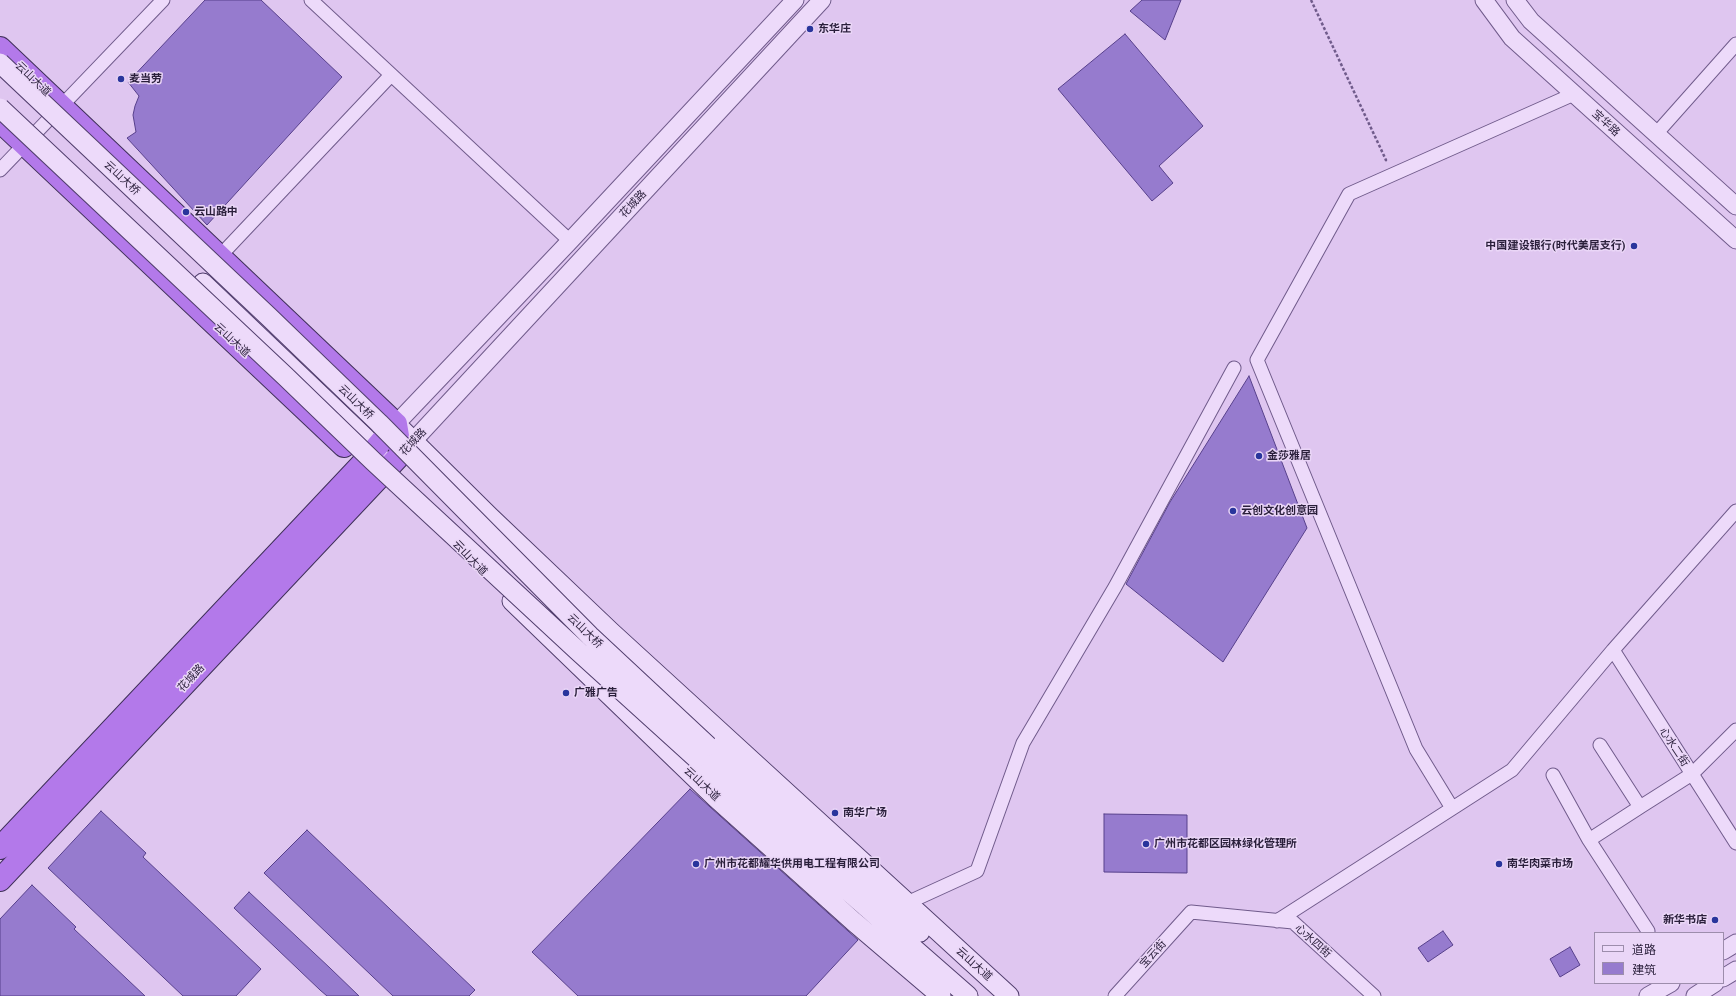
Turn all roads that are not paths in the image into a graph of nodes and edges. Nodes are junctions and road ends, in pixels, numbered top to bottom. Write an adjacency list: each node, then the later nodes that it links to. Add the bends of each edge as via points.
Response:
1 (163, 0): 14 (street)
2 (311, 0): 10 (street)
3 (795, 0): 22 (street, 花城路)
4 (822, 0): 28 (street, 花城路)
5 (1484, 0): 13 (street, 宝华路, via 1512,38)
6 (1515, 0): 17 (street, via 1531,20)
7 (1736, 44): 17 (street)
8 (0, 48): 14 (highway, 云山大道)
9 (0, 63): 35 (main road, 云山大桥, bridge, via 379,424)
10 (391, 75): 22 (street); 23 (street)
11 (0, 79): 24 (main road)
12 (0, 92): 24 (main road)
13 (1574, 94): 21 (street, 宝华路); 39 (street, via 1349,194 1257,360 1416,749)
14 (62, 107): 18 (street); 23 (highway, 云山大道)
15 (0, 108): 35 (main road, 云山大桥, bridge, via 373,462 578,651)
16 (0, 121): 18 (highway, 云山大道)
17 (1656, 134): 20 (street)
18 (25, 145): 19 (street); 29 (highway, 云山大道)
19 (0, 170)
20 (1736, 206)
21 (1736, 240)
22 (570, 241): 27 (street, 花城路)
23 (220, 256): 25 (highway, 云山大道)
24 (207, 280): 25 (main road, via 272,327); 29 (main road)
25 (311, 344): 27 (highway, 云山大道)
26 (1234, 368): 44 (street, via 1115,587 1023,743 977,871)
27 (396, 424): 28 (highway); 29 (highway, 花城路)
28 (407, 448): 29 (main road); 30 (highway, 花城路); 44 (main road, 云山大道, via 488,516 616,637)
29 (369, 455): 30 (highway, 云山大道); 42 (highway, 花城路)
30 (385, 472): 43 (highway, 花城路); 54 (main road, 云山大道, via 545,634 716,798)
31 (1736, 511): 32 (street)
32 (1613, 650): 36 (street, 心水二街); 39 (street, via 1512,770)
33 (1735, 733): 36 (street)
34 (1600, 745): 38 (street)
35 (702, 752): 55 (main road, 云山大道); 56 (main road, 云山大道)
36 (1692, 774): 38 (street); 41 (street, 心水二街)
37 (1553, 775): 40 (street)
38 (1640, 807): 40 (street)
39 (1452, 808): 46 (street)
40 (1589, 840): 47 (street)
41 (1736, 843)
42 (0, 848)
43 (0, 880)
44 (907, 903): 57 (main road, 云山大道)
45 (1191, 912): 46 (street, 心水四街); 58 (street, 宝云街)
46 (1277, 921): 59 (street, 心水四街, via 1293,922)
47 (1648, 931)
48 (1736, 943): 49 (street)
49 (1724, 950)
50 (1736, 970): 51 (street)
51 (1724, 977)
52 (1669, 984): 60 (street)
53 (1713, 984): 61 (street)
54 (941, 996)
55 (968, 996)
56 (998, 996)
57 (1009, 996)
58 (1115, 996)
59 (1374, 996)
60 (1648, 996)
61 (1695, 996)

